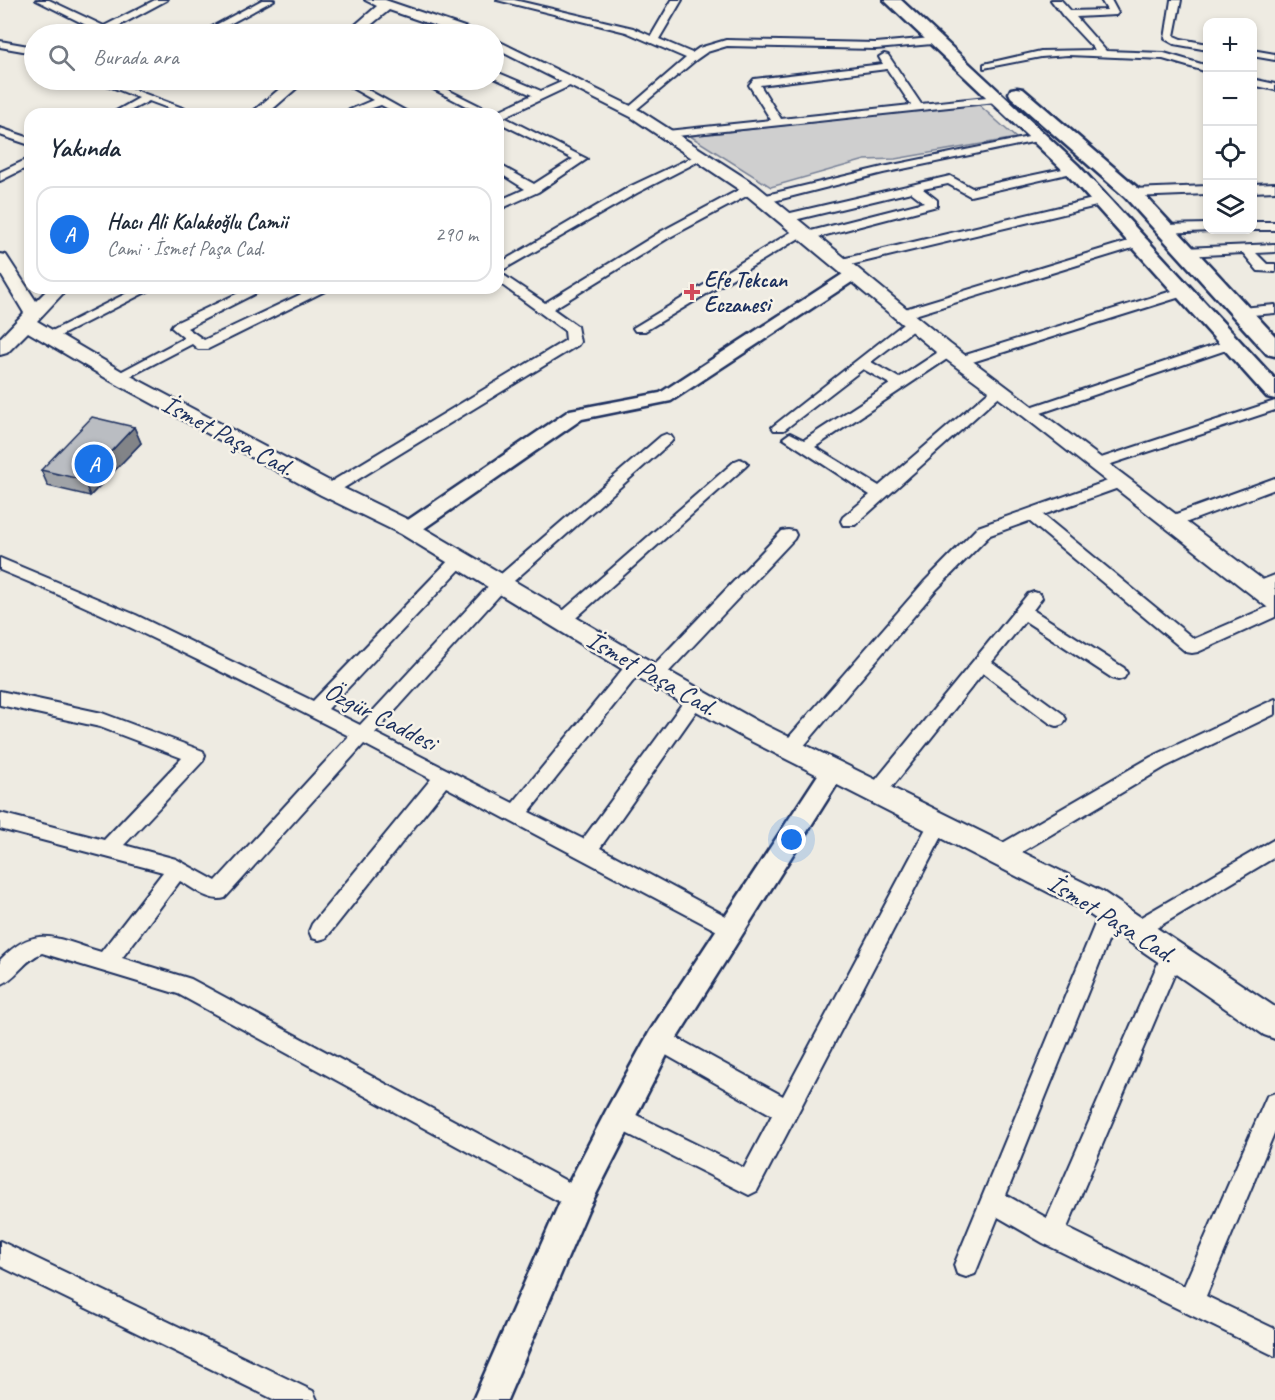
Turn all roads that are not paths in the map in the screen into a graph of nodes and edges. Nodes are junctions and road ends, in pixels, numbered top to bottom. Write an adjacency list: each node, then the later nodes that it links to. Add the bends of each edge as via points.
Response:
1 (41, 0): 16 (street)
2 (162, 0): 17 (street)
3 (269, 0): 18 (street)
4 (372, 0): 13 (main road)
5 (502, 0): 21 (street, via 597,20)
6 (677, 0): 21 (street)
7 (892, 0): 22 (main road)
8 (916, 0): 33 (main road)
9 (1056, 0): 15 (street)
10 (1106, 0): 15 (street, via 1113,13)
11 (1176, 0): 25 (street, via 1169,37)
12 (427, 5): 14 (main road)
13 (386, 6): 14 (main road); 19 (main road)
14 (412, 14): 20 (main road)
15 (1066, 14): 28 (street)
16 (91, 24)
17 (116, 24)
18 (223, 24)
19 (364, 24)
20 (442, 24)
21 (654, 39): 30 (street)
22 (932, 41): 24 (street); 45 (main road)
23 (0, 44): 26 (street)
24 (876, 46): 30 (street, via 726,43); 32 (street)
25 (1203, 46)
26 (24, 48)
27 (504, 50): 36 (main road)
28 (1104, 54): 33 (street, via 1041,54); 34 (street, via 1164,56)
29 (1257, 54): 31 (street)
30 (693, 57): 54 (street)
31 (1275, 57)
32 (890, 66): 47 (street); 57 (street, via 758,81 754,85)
33 (988, 66): 73 (main road)
34 (1203, 68)
35 (504, 79): 43 (street)
36 (572, 81): 43 (street); 54 (main road)
37 (1257, 83): 38 (street)
38 (1275, 87)
39 (126, 90): 44 (street)
40 (287, 90): 50 (main road)
41 (361, 90): 46 (street)
42 (441, 90): 53 (street)
43 (540, 95): 55 (street)
44 (147, 98): 48 (street); 49 (street)
45 (996, 99): 47 (street); 60 (main road)
46 (381, 101): 51 (street); 52 (street)
47 (917, 106): 57 (street)
48 (128, 108)
49 (176, 108)
50 (265, 108)
51 (362, 108)
52 (394, 108)
53 (478, 108)
54 (631, 111): 59 (main road)
55 (504, 114)
56 (504, 120): 70 (street, via 581,159)
57 (778, 122): 59 (street)
58 (0, 131): 61 (street)
59 (667, 134): 62 (main road)
60 (1038, 138): 64 (main road); 72 (street)
61 (24, 140)
62 (701, 156): 72 (main road); 87 (street, via 633,190)
63 (24, 164): 66 (street)
64 (1072, 170): 67 (street, via 970,192 950,180); 74 (main road)
65 (504, 171): 70 (street)
66 (0, 177)
67 (913, 188): 76 (street); 81 (street, via 933,203)
68 (1257, 188): 69 (street)
69 (1275, 188)
70 (534, 189): 75 (street)
71 (1203, 190): 73 (street)
72 (756, 194): 76 (main road); 96 (street, via 666,234)
73 (1132, 194): 80 (main road)
74 (1101, 201): 82 (main road); 89 (street)
75 (504, 203)
76 (786, 218): 81 (main road)
77 (1257, 226): 78 (street)
78 (1275, 226)
79 (1203, 228): 80 (street)
80 (1163, 229): 85 (main road)
81 (805, 233): 89 (main road); 101 (street)
82 (1142, 241): 91 (main road); 100 (street)
83 (1275, 248): 84 (street)
84 (1246, 250): 85 (street); 88 (street, via 1263,268)
85 (1184, 252): 98 (main road)
86 (0, 259): 99 (main road)
87 (504, 265)
88 (1275, 268)
89 (847, 269): 100 (main road); 128 (street, via 665,397 576,414)
90 (504, 280): 96 (street)
91 (1185, 291): 104 (main road); 107 (street)
92 (53, 294): 99 (main road)
93 (129, 294): 102 (street)
94 (247, 294): 103 (street, via 178,327)
95 (311, 294): 103 (street, via 203,346)
96 (546, 308): 123 (street, via 572,328 573,342)
97 (1275, 309): 98 (street)
98 (1241, 312): 105 (main road)
99 (30, 318): 102 (main road, İsmet Paşa Cad.); 106 (main road)
100 (906, 319): 107 (main road); 108 (street)
101 (640, 328)
102 (49, 336): 109 (main road, İsmet Paşa Cad.)
103 (192, 339): 109 (street)
104 (1230, 344): 112 (main road); 114 (street)
105 (1275, 349)
106 (0, 350)
107 (954, 357): 110 (street); 111 (main road)
108 (862, 363): 110 (street); 115 (street)
109 (118, 377): 123 (main road, İsmet Paşa Cad.)
110 (900, 384): 118 (street)
111 (1000, 389): 114 (main road); 124 (street)
112 (1275, 392)
113 (1275, 405): 120 (street)
114 (1030, 412): 120 (main road)
115 (779, 426)
116 (790, 438): 118 (street)
117 (666, 439): 132 (street)
118 (804, 447): 124 (street)
119 (740, 464): 136 (street)
120 (1097, 464): 121 (main road)
121 (1119, 482): 125 (street); 127 (main road)
122 (1275, 483): 127 (street)
123 (329, 490): 128 (main road, İsmet Paşa Cad.)
124 (880, 494): 126 (street)
125 (1031, 514): 135 (street, via 1192,647); 146 (street, via 984,531 930,586)
126 (849, 521)
127 (1171, 522): 133 (main road)
128 (409, 529): 130 (main road, İsmet Paşa Cad.)
129 (788, 535): 138 (street)
130 (460, 560): 132 (main road, İsmet Paşa Cad.); 143 (street)
131 (0, 564): 143 (street, Özgür Caddesi, via 189,648)
132 (500, 584): 136 (main road, İsmet Paşa Cad.); 145 (street)
133 (1266, 584): 134 (main road)
134 (1275, 601)
135 (1275, 610)
136 (562, 621): 138 (main road, İsmet Paşa Cad.)
137 (982, 663): 139 (street, via 1029,605); 144 (street); 149 (street)
138 (645, 670): 141 (main road, İsmet Paşa Cad.); 150 (street)
139 (1118, 673)
140 (0, 698): 154 (street, via 102,720 196,756)
141 (696, 698): 146 (main road, İsmet Paşa Cad.); 155 (street)
142 (1275, 706): 156 (street, via 1158,762)
143 (315, 711): 145 (street, Özgür Caddesi)
144 (1057, 719)
145 (362, 735): 148 (street, Özgür Caddesi); 157 (street, via 218,892)
146 (790, 749): 147 (main road, İsmet Paşa Cad.)
147 (833, 771): 149 (main road, İsmet Paşa Cad.); 159 (street)
148 (444, 776): 150 (street, Özgür Caddesi); 161 (street)
149 (877, 792): 152 (main road, İsmet Paşa Cad.)
150 (517, 813): 155 (street, Özgür Caddesi)
151 (0, 821): 154 (street)
152 (939, 823): 156 (main road, İsmet Paşa Cad.); 168 (street)
153 (1275, 847): 160 (street)
154 (108, 849): 157 (street)
155 (587, 850): 159 (street, Özgür Caddesi)
156 (1001, 854): 158 (main road, İsmet Paşa Cad.)
157 (177, 869): 163 (street)
158 (1110, 912): 160 (main road, İsmet Paşa Cad.); 171 (street)
159 (732, 929): 166 (street)
160 (1136, 930): 162 (main road, İsmet Paşa Cad.)
161 (319, 931)
162 (1172, 954): 165 (main road, İsmet Paşa Cad.); 172 (street)
163 (106, 962): 164 (street, via 42,944 23,951); 170 (street, via 183,986)
164 (0, 975)
165 (1272, 1020)
166 (660, 1040): 168 (street); 169 (street)
167 (1275, 1104): 175 (street)
168 (787, 1111): 169 (street, via 749,1183)
169 (618, 1117): 170 (street)
170 (577, 1199): 178 (street)
171 (993, 1201): 172 (street); 174 (street)
172 (1052, 1234): 175 (street)
173 (0, 1253): 177 (street)
174 (966, 1265)
175 (1191, 1300): 176 (street)
176 (1275, 1342)
177 (304, 1400)
178 (490, 1400)

